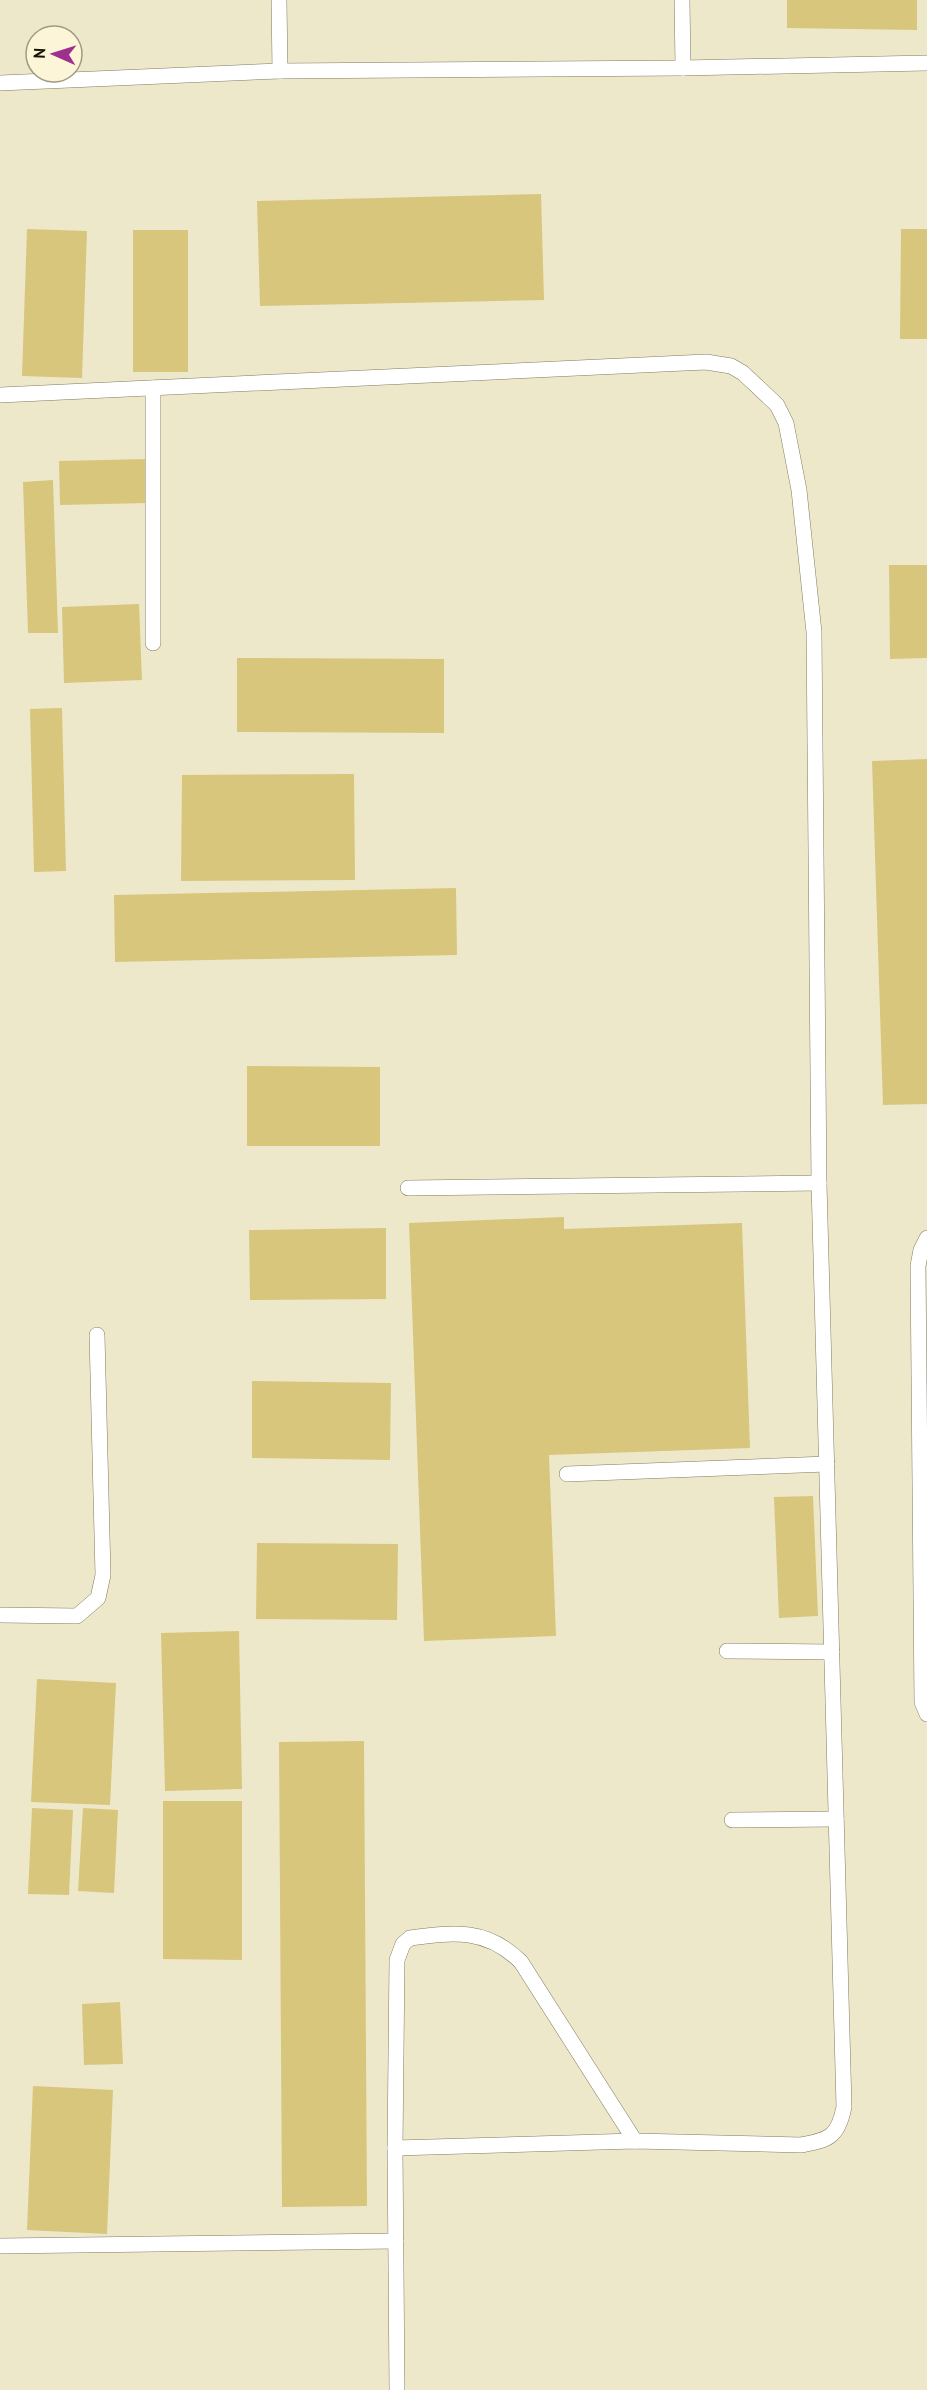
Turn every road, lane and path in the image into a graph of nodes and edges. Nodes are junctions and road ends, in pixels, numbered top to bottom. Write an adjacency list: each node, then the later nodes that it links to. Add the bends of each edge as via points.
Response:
1 (279, 0): 5 (lane)
2 (682, 0): 4 (lane)
3 (927, 63): 4 (lane)
4 (683, 68): 5 (lane)
5 (280, 71): 6 (lane)
6 (0, 83)
7 (153, 388): 8 (lane); 9 (lane); 10 (lane, via 706,362 731,366 743,373 777,405 786,423 799,490 814,632)
8 (0, 395)
9 (153, 643)
10 (819, 1183): 11 (lane); 14 (lane)
11 (408, 1188)
12 (927, 1238): 19 (lane, via 918,1266 922,1702)
13 (98, 1335): 16 (lane, via 103,1575 98,1598 77,1616)
14 (827, 1464): 15 (lane); 18 (lane)
15 (567, 1474)
16 (0, 1615)
17 (727, 1651): 18 (lane)
18 (832, 1652): 20 (lane)
19 (927, 1714)
20 (836, 1819): 21 (lane); 22 (lane, via 841,2124 832,2136 801,2145)
21 (732, 1820)
22 (635, 2142): 23 (lane); 23 (lane, via 521,1962 496,1942 467,1935 410,1938 399,1952)
23 (395, 2148): 24 (lane)
24 (396, 2241): 25 (lane); 26 (lane)
25 (0, 2246)
26 (397, 2390)

